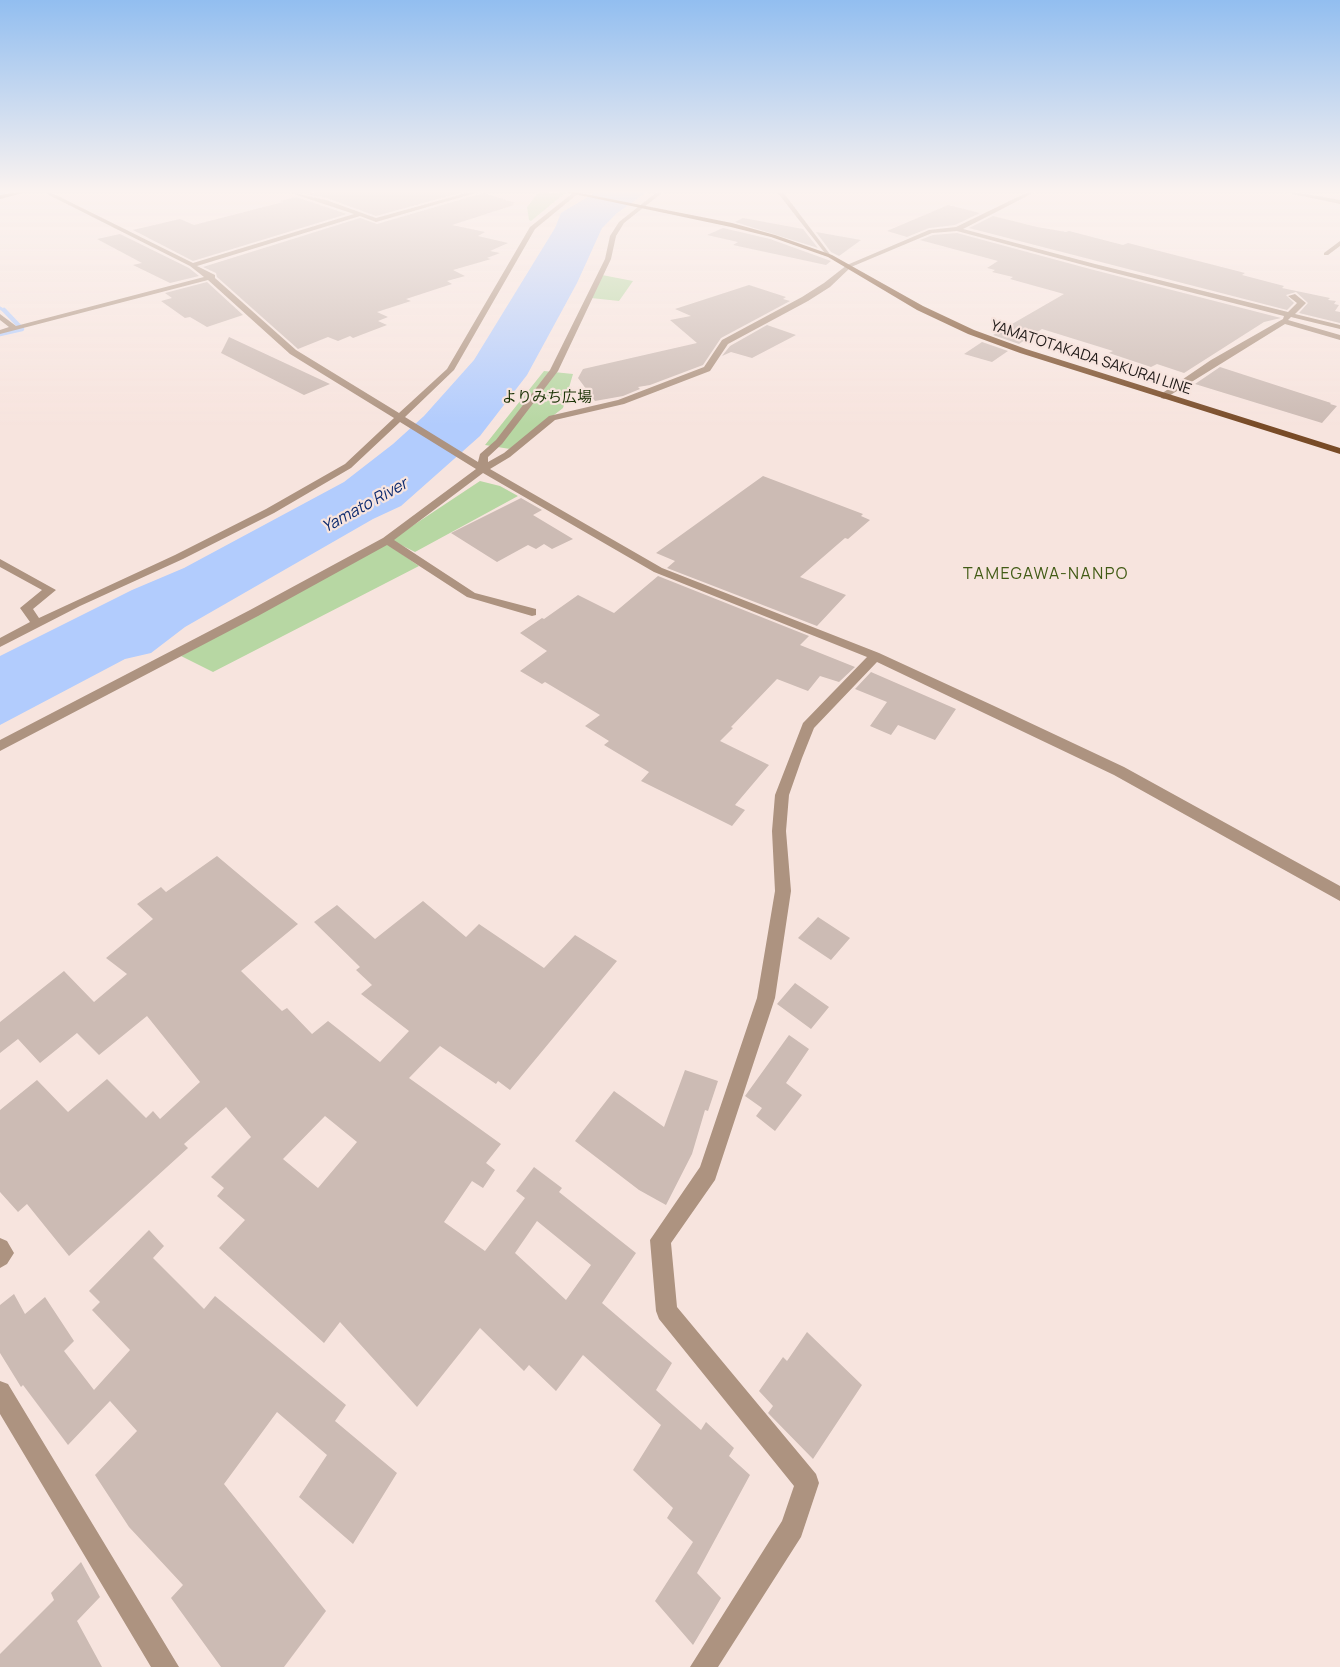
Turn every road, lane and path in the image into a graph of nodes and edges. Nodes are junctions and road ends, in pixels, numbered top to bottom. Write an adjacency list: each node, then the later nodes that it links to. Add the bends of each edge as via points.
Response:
1 (200, 270): 7 (street)
2 (508, 270): 16 (street, via 450,370)
3 (603, 270): 18 (street, via 554,371)
4 (845, 270): 18 (street, via 805,299 725,342 707,369 621,402 552,418 507,455)
5 (855, 270): 15 (main road, YAMATOTAKADA SAKURAI LINE, via 970,332)
6 (1107, 270): 10 (street)
7 (212, 277): 12 (street); 16 (street, via 293,352)
8 (1292, 296): 10 (street, via 1302,303)
9 (0, 316): 12 (street)
10 (1287, 317): 11 (street); 14 (street); 15 (street)
11 (1340, 327)
12 (14, 328): 13 (street)
13 (0, 332)
14 (1340, 338)
15 (1164, 396): 17 (main road, YAMATOTAKADA SAKURAI LINE)
16 (401, 419): 18 (street); 22 (street, via 348,466 320,483 179,557)
17 (1340, 451)
18 (478, 466): 19 (street); 26 (street, via 658,570)
19 (387, 540): 23 (street, via 471,594); 27 (street)
20 (0, 562): 21 (street)
21 (50, 590): 22 (street); 24 (street, via 26,608)
22 (76, 603): 24 (street)
23 (532, 612)
24 (36, 622): 25 (street)
25 (0, 644)
26 (876, 656): 28 (street, via 1119,771); 33 (street, via 808,726 795,758 782,795 779,831 783,891 766,998 708,1173 660,1240 667,1311 807,1483 792,1528)
27 (0, 746)
28 (1340, 894)
29 (0, 1248): 30 (street, via 4,1253)
30 (0, 1257)
31 (0, 1392): 32 (street)
32 (166, 1667)
33 (703, 1667)

